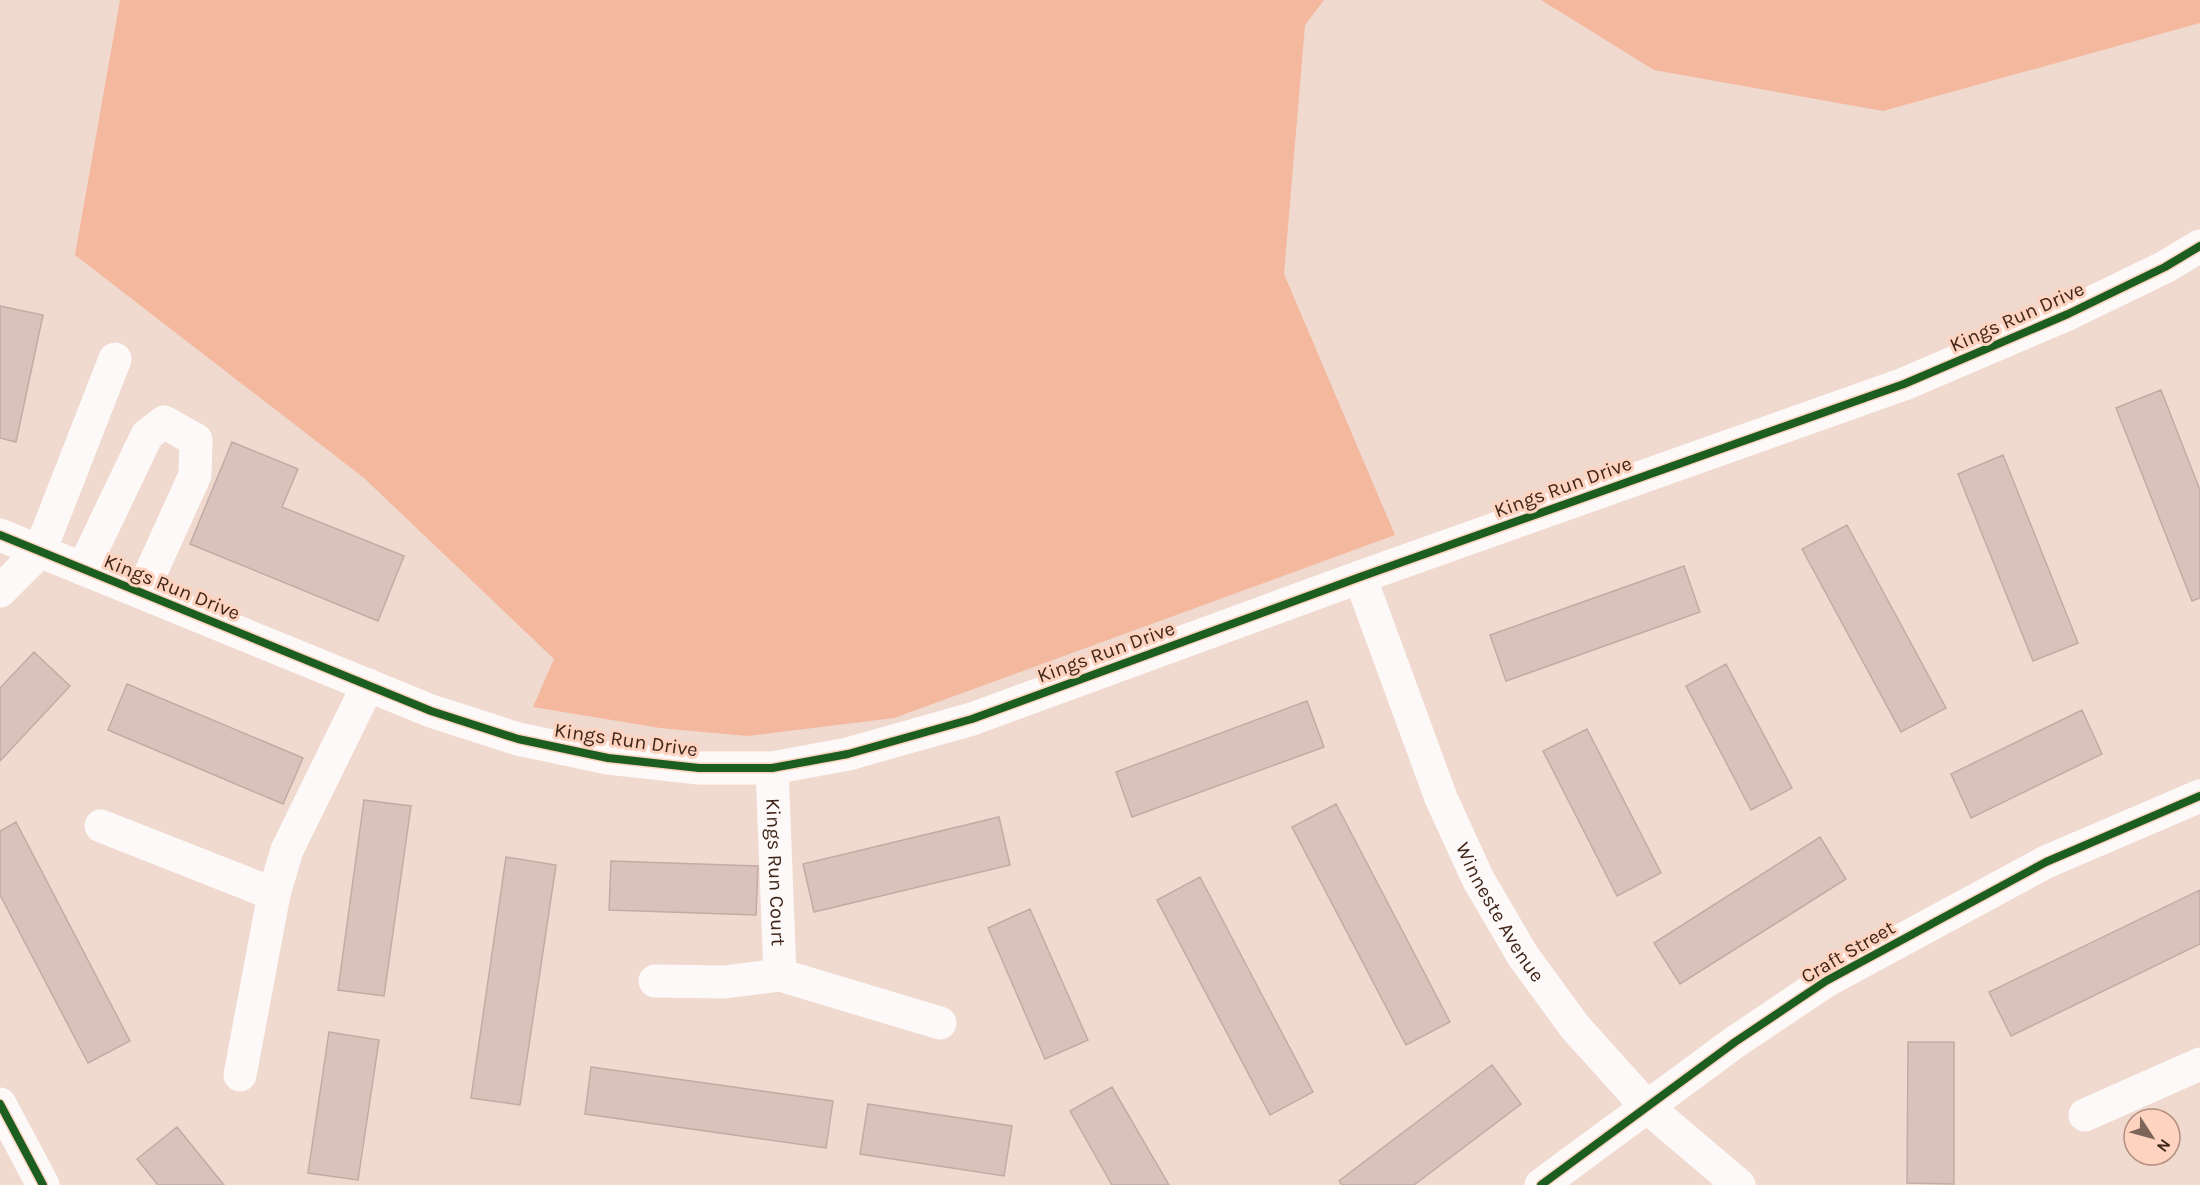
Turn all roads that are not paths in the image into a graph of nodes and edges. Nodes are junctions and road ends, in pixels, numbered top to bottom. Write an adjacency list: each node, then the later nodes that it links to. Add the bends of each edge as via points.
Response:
1 (2200, 246): 6 (street, Kings Run Drive, via 2068,314 1904,384)
2 (115, 359): 4 (street)
3 (0, 536): 4 (street, Kings Run Drive)
4 (39, 551): 5 (street, Kings Run Drive); 7 (street)
5 (83, 568): 8 (street, Kings Run Drive); 8 (street, via 147,435 164,422 196,440 195,475)
6 (1360, 577): 10 (street, Kings Run Drive, via 972,718 848,754); 20 (street, Winneste Avenue, via 1441,798 1479,879 1523,956 1575,1027)
7 (0, 591)
8 (142, 592): 9 (street, Kings Run Drive)
9 (368, 685): 10 (street, Kings Run Drive, via 431,711 518,739 597,756 699,768); 13 (street, via 287,850)
10 (772, 768): 14 (street, Kings Run Court)
11 (2200, 796): 20 (street, Craft Street, via 2046,861 1826,981)
12 (101, 826): 13 (street)
13 (274, 894): 18 (street)
14 (780, 975): 15 (street, via 724,982); 16 (street)
15 (655, 981)
16 (940, 1023)
17 (2200, 1064): 21 (street)
18 (240, 1076)
19 (0, 1104): 22 (street)
20 (1647, 1107): 24 (street, Craft Street); 25 (street, Winneste Avenue)
21 (2085, 1115)
22 (9, 1143): 23 (street)
23 (43, 1185)
24 (1541, 1185)
25 (1739, 1185)

